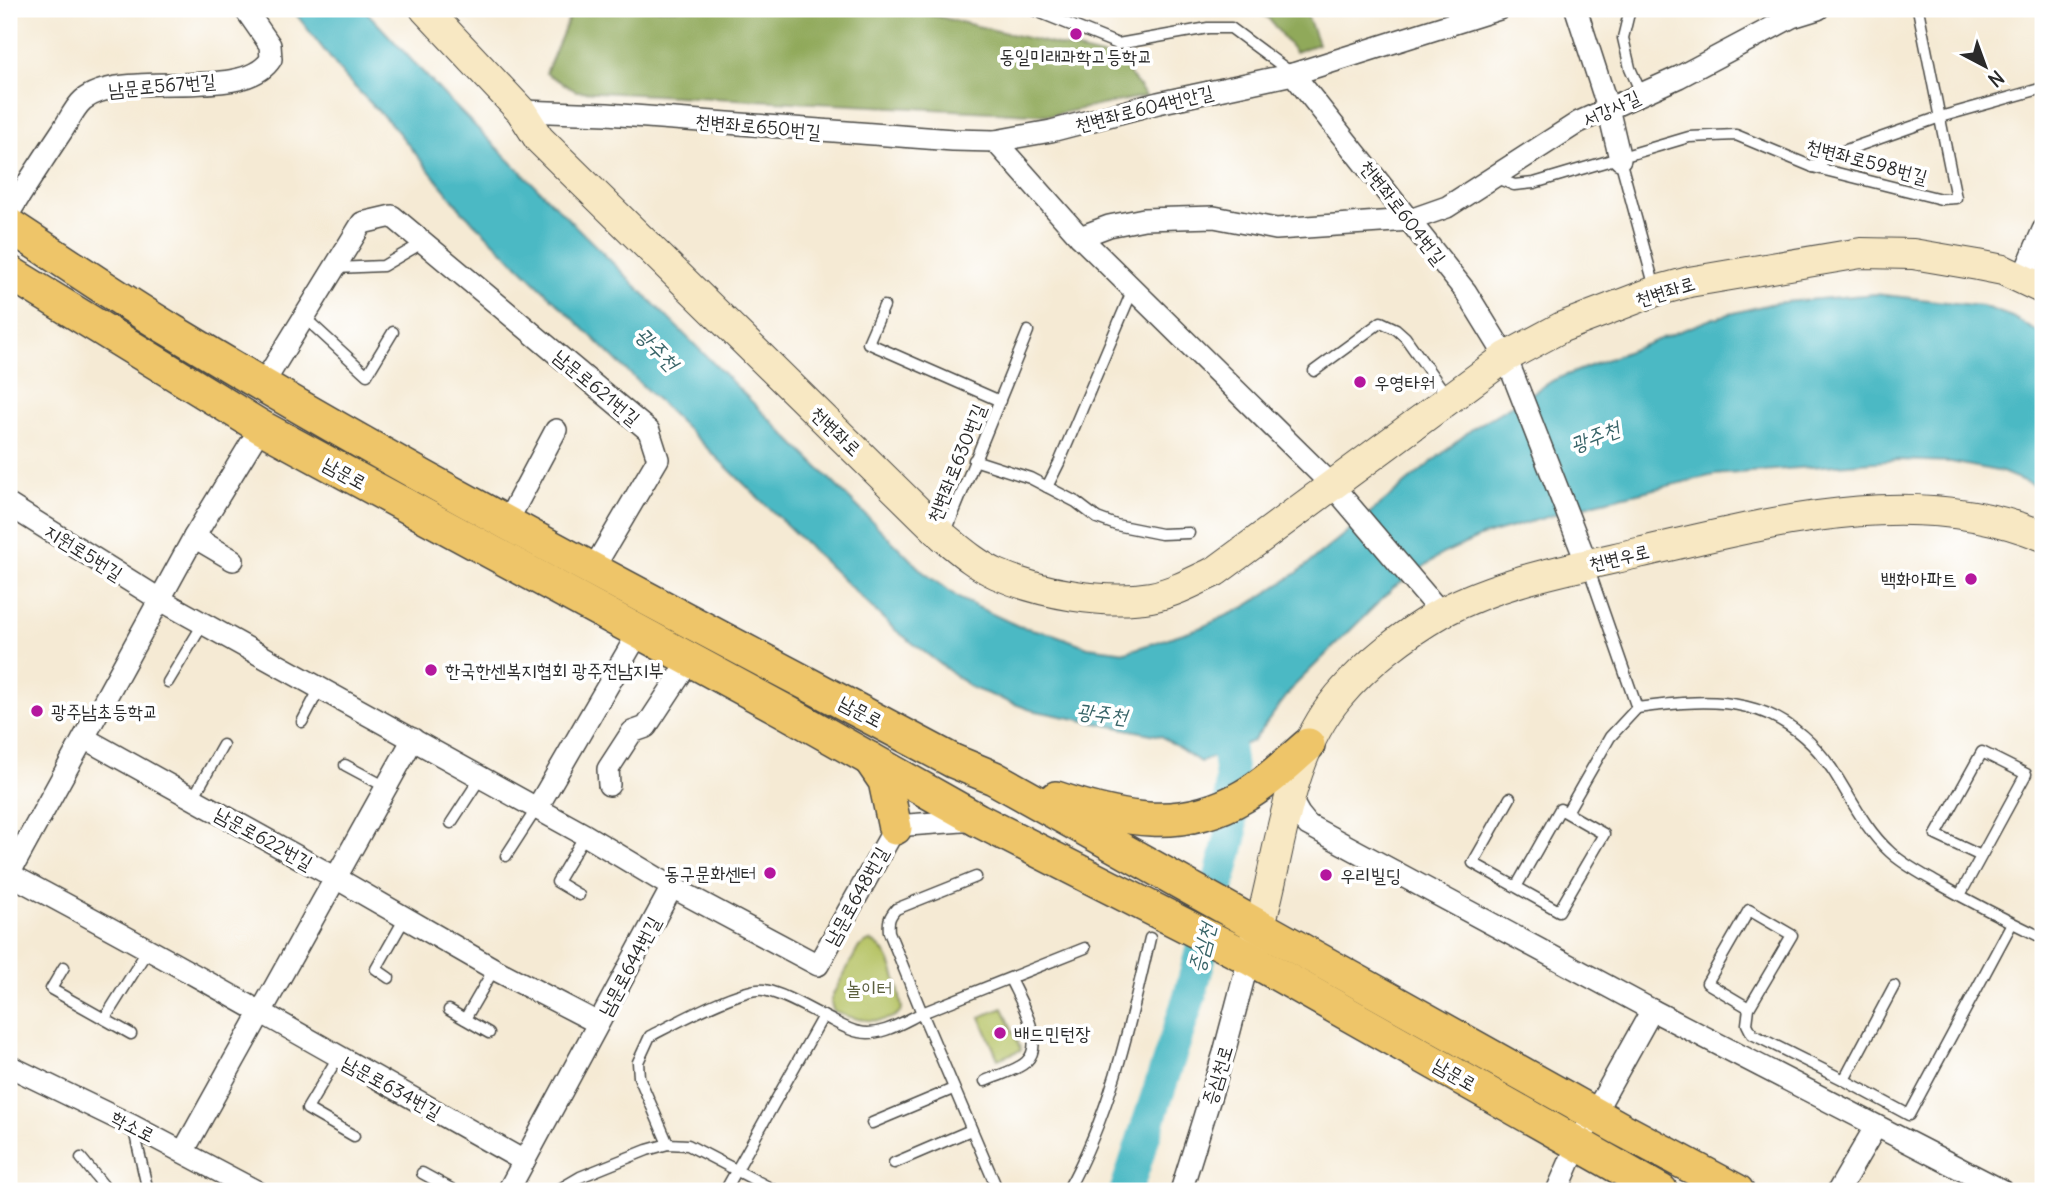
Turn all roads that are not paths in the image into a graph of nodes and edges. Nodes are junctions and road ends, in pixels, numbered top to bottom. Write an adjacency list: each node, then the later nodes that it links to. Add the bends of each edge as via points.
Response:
1 (244, 9): 19 (street, 남문로567번길, via 270,45 271,59 259,72 202,83 104,88 82,101)
2 (425, 9): 13 (main road, 천변좌로)
3 (1031, 9): 9 (lane, via 1118,44 1231,28)
4 (1499, 9): 9 (street, 천변좌로604번안길)
5 (1576, 9): 12 (street)
6 (1630, 9): 11 (lane, via 1623,38)
7 (1818, 9): 11 (street, 서강사길, via 1792,17)
8 (1918, 9): 14 (lane)
9 (1293, 74): 15 (street, 천변좌로604번안길); 20 (street, 천변좌로604번길)
10 (2043, 88): 14 (lane)
11 (1641, 93): 12 (street, 서강사길)
12 (1608, 107): 16 (street); 18 (street, 서강사길)
13 (521, 111): 15 (street, 천변좌로650번길); 49 (main road, 천변좌로, via 538,139)
14 (1940, 117): 17 (lane, via 1832,155); 17 (lane, 천변좌로598번길, via 1956,198 1941,199)
15 (995, 141): 23 (street)
16 (1620, 159): 17 (lane, 천변좌로598번길, via 1689,137 1736,135); 18 (lane, 천변좌로598번길, via 1534,183 1514,185); 29 (lane)
17 (1813, 167)
18 (1494, 177): 20 (street, 서강사길, via 1447,207)
19 (9, 212)
20 (1410, 220): 23 (street, via 1276,229 1214,217 1144,219); 34 (street, 천변좌로604번길, via 1466,292)
21 (9, 225): 36 (main road, 남문로, via 173,332)
22 (2043, 230): 27 (street)
23 (1080, 237): 28 (street)
24 (424, 242): 25 (lane, via 383,266); 25 (street, 남문로621번길, via 392,216 362,223); 52 (street, 남문로621번길, via 649,431 658,459)
25 (333, 268): 31 (street, 남문로621번길)
26 (9, 272): 39 (main road, 남문로)
27 (2033, 284): 29 (main road, 천변좌로, via 2003,270 1913,254 1861,253)
28 (1133, 289): 42 (lane); 43 (street)
29 (1656, 291): 34 (main road, 천변좌로, via 1562,327)
30 (884, 306): 38 (lane, 천변좌로630번길, via 868,343)
31 (304, 317): 33 (lane, via 367,375); 36 (street, 남문로621번길)
32 (1028, 331): 38 (lane, 천변좌로630번길)
33 (393, 332)
34 (1509, 364): 37 (main road, 천변좌로); 51 (street, 천변좌로604번길)
35 (1314, 371): 37 (lane, via 1381,322 1405,337)
36 (263, 384): 45 (main road, 남문로)
37 (1449, 398): 43 (main road, 천변좌로)
38 (1000, 401): 41 (lane, 천변좌로630번길)
39 (261, 427): 48 (street); 56 (main road, 남문로)
40 (556, 430): 45 (street)
41 (974, 460): 42 (lane); 49 (lane, 천변좌로630번길)
42 (1047, 487): 46 (lane, via 1116,526 1161,534)
43 (1341, 495): 49 (main road, 천변좌로, via 1216,571 1172,591 1128,600 1076,596 998,575); 54 (street)
44 (9, 505): 53 (street, 지원로5번길)
45 (507, 522): 52 (main road, 남문로)
46 (1189, 533)
47 (2043, 536): 51 (main road, 천변우로, via 1963,514 1866,510 1764,524)
48 (194, 537): 50 (street); 53 (street)
49 (944, 537)
50 (233, 560)
51 (1587, 565): 54 (main road, 천변우로, via 1496,590); 60 (lane)
52 (593, 569): 69 (main road, 남문로, via 953,761)
53 (159, 599): 55 (street); 62 (street)
54 (1441, 613): 65 (main road, 천변우로, via 1367,668 1339,696)
55 (203, 624): 58 (lane); 59 (street)
56 (639, 632): 57 (main road, 남문로); 75 (street)
57 (690, 660): 66 (main road, 남문로); 70 (street, via 646,727 632,732 608,769)
58 (168, 682)
59 (320, 688): 61 (lane); 63 (street)
60 (1637, 708): 76 (lane, via 1610,737); 89 (lane, via 1726,702 1751,707 1793,727 1811,741 1872,834 1910,867)
61 (302, 722)
62 (85, 738): 72 (street, 남문로622번길); 83 (street)
63 (413, 739): 68 (street); 71 (street)
64 (223, 745): 72 (lane, 남문로622번길)
65 (1308, 746): 69 (main road, via 1236,800 1178,818 1133,819); 73 (main road, 천변우로)
66 (870, 759): 77 (main road, 남문로); 79 (main road, via 885,781)
67 (345, 765): 71 (lane)
68 (481, 777): 75 (street); 78 (lane)
69 (994, 778): 93 (main road, 남문로)
70 (609, 785)
71 (386, 787): 85 (street)
72 (193, 798): 85 (street, 남문로622번길)
73 (1290, 798): 93 (main road, 천변우로); 105 (street, via 1308,825)
74 (1510, 798): 87 (lane, via 1473,863)
75 (537, 808): 80 (street); 81 (lane)
76 (1567, 812): 87 (lane, via 1560,809); 87 (lane, via 1604,834 1559,911)
77 (978, 820): 79 (street, 남문로648번길); 92 (main road, 남문로)
78 (451, 823)
79 (895, 828): 86 (street, 남문로648번길, via 818,965)
80 (585, 835): 86 (street); 88 (lane, via 557,882)
81 (506, 856)
82 (1981, 856): 82 (lane, via 2026,774 1982,752 1936,835); 89 (lane)
83 (9, 874): 95 (street)
84 (976, 877): 107 (lane, via 896,909 890,916 889,932)
85 (336, 878): 90 (street); 106 (street)
86 (672, 887): 111 (street, 남문로644번길)
87 (1516, 887)
88 (579, 895)
89 (1960, 895): 91 (lane)
90 (405, 918): 99 (street); 100 (lane, via 376,968)
91 (2012, 923): 94 (lane); 116 (lane, via 1909,1115)
92 (1156, 925): 97 (main road, 남문로); 142 (lane, via 1116,1071 1084,1162)
93 (1260, 927): 97 (main road, 천변우로); 119 (main road, 남문로)
94 (2043, 938)
95 (149, 948): 106 (street); 109 (lane)
96 (1085, 948): 101 (lane)
97 (1249, 958): 125 (main road, 남문로); 143 (street, 증심천로)
98 (64, 967): 109 (lane, via 51,989)
99 (494, 969): 110 (lane); 111 (street)
100 (389, 978)
101 (1010, 979): 107 (lane); 117 (lane, via 1031,1024 1031,1056)
102 (1894, 986): 116 (lane)
103 (1749, 1008): 103 (lane, via 1792,935 1749,910 1707,983); 116 (lane, via 1747,1024 1752,1034)
104 (449, 1010): 110 (lane)
105 (1652, 1010): 119 (street); 122 (street)
106 (260, 1013): 114 (street, 남문로634번길); 127 (street)
107 (922, 1013): 108 (lane, via 875,1033 858,1032); 118 (lane)
108 (823, 1016): 126 (lane, via 761,989 740,994 650,1036 638,1062 639,1077); 131 (lane)
109 (105, 1018): 113 (lane)
110 (465, 1019): 112 (lane)
111 (598, 1023): 129 (street, 남문로644번길)
112 (489, 1033)
113 (131, 1034)
114 (338, 1057): 124 (lane, via 307,1109); 129 (street, 남문로634번길)
115 (9, 1066): 121 (street, 학소로)
116 (1844, 1080)
117 (985, 1081)
118 (953, 1089): 120 (lane); 123 (lane)
119 (1595, 1114): 125 (street); 146 (main road, 남문로)
120 (872, 1123)
121 (133, 1126): 127 (street, 학소로); 134 (lane)
122 (1876, 1126): 147 (street); 148 (street)
123 (971, 1130): 130 (lane); 141 (lane)
124 (354, 1136)
125 (1578, 1143): 144 (street); 145 (main road, 남문로)
126 (668, 1144): 131 (lane, via 688,1145); 138 (lane, via 580,1177)
127 (183, 1152): 135 (street, 학소로)
128 (81, 1158): 133 (lane)
129 (524, 1161): 137 (street, 남문로644번길)
130 (894, 1163)
131 (736, 1169): 139 (lane); 140 (lane)
132 (422, 1173): 136 (lane)
133 (108, 1191)
134 (148, 1191)
135 (256, 1191)
136 (454, 1191)
137 (508, 1191)
138 (556, 1191)
139 (725, 1191)
140 (776, 1191)
141 (998, 1191)
142 (1068, 1191)
143 (1181, 1191)
144 (1557, 1191)
145 (1661, 1191)
146 (1737, 1191)
147 (1838, 1191)
148 (2003, 1191)

